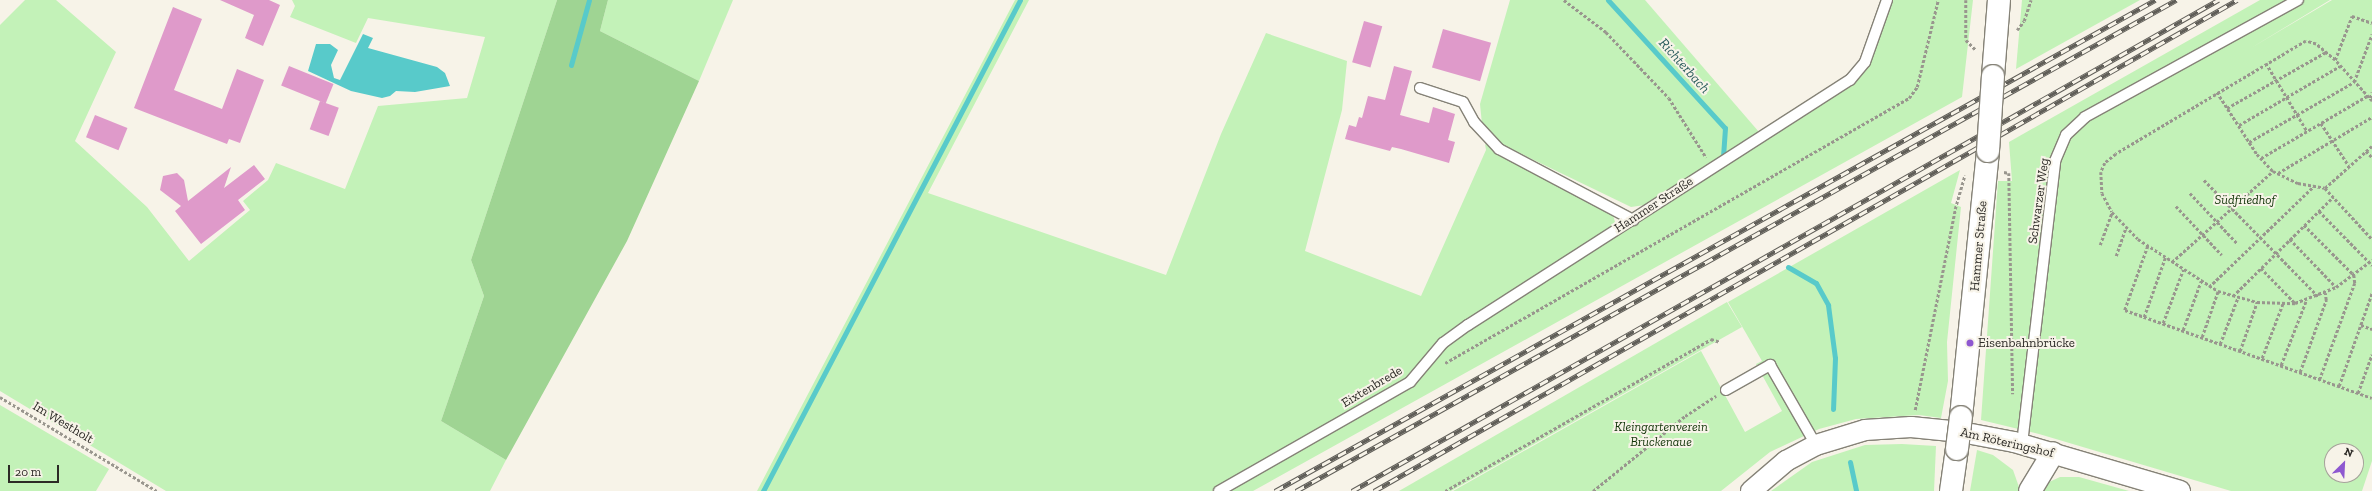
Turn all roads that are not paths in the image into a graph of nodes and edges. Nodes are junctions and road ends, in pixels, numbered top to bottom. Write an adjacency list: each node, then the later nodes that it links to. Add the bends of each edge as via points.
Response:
1 (1887, 0): 5 (lane, Hammer Straße, via 1865,62 1850,80)
2 (2000, 0): 13 (main road, Hammer Straße, bridge, via 1988,151)
3 (2298, 0): 8 (lane, Schwarzer Weg, via 2085,117 2066,135 2056,161)
4 (1420, 88): 5 (lane, via 1463,102 1474,122 1499,149)
5 (1632, 220): 6 (lane, Hammer Straße)
6 (1585, 249): 11 (lane, Eixtenbrede, via 1443,343 1410,382)
7 (1726, 390): 9 (lane, via 1770,365)
8 (2022, 444): 9 (street, Am Röteringshof, via 1979,434 1912,427 1865,430); 10 (street, Am Röteringshof)
9 (1816, 445): 12 (street, Am Röteringshof, via 1786,461)
10 (2053, 453): 14 (main road); 15 (street, Am Röteringshof)
11 (1219, 491)
12 (1751, 491)
13 (1951, 491)
14 (2030, 491)
15 (2180, 491)

